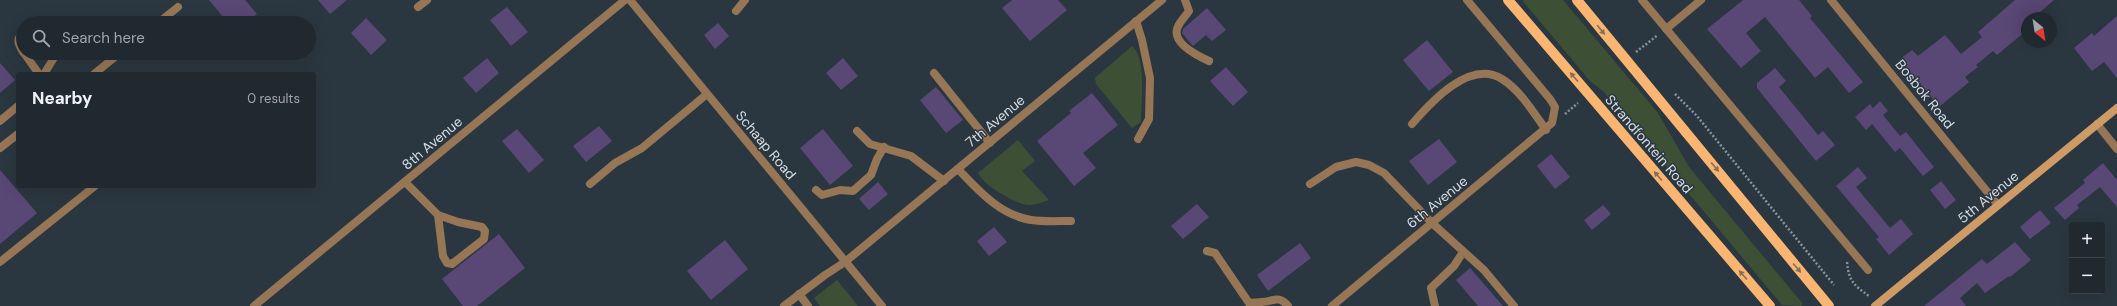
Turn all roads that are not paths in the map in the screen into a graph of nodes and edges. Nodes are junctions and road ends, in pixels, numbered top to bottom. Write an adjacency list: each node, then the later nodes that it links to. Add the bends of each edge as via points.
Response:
1 (427, 0): 14 (street)
2 (625, 0): 43 (street, 8th Avenue)
3 (630, 0): 27 (street, Schaap Road)
4 (745, 0): 15 (street)
5 (1162, 0): 17 (street, 7th Avenue)
6 (1185, 0): 22 (street, via 1189,11 1176,31 1179,41)
7 (1467, 0): 33 (street, 6th Avenue, via 1555,107 1552,123)
8 (1508, 0): 66 (main road, Strandfontein Road, one-way to 8)
9 (1577, 0): 67 (main road, one-way to 67)
10 (1642, 0): 18 (street)
11 (1701, 0): 18 (street)
12 (1831, 0): 48 (street, Bosbok Road)
13 (178, 7): 16 (street)
14 (418, 8)
15 (736, 11)
16 (167, 16)
17 (1136, 21): 36 (street, via 1150,78 1149,120); 37 (street, 7th Avenue)
18 (1666, 29): 56 (street)
19 (29, 60): 23 (street)
20 (52, 60): 24 (street)
21 (111, 60): 25 (street)
22 (1209, 61)
23 (38, 72)
24 (45, 72)
25 (96, 72)
26 (934, 73): 37 (street)
27 (707, 94): 44 (street, via 642,148 615,163); 55 (street, Schaap Road)
28 (16, 108): 30 (street)
29 (2117, 108): 32 (main road, 5th Avenue)
30 (0, 121)
31 (1412, 124): 33 (street, via 1430,103 1468,76 1480,73 1493,74 1503,79)
32 (2097, 124): 40 (street); 48 (main road, 5th Avenue)
33 (1546, 130): 51 (street, 6th Avenue)
34 (857, 131): 38 (street, via 870,144)
35 (16, 136): 39 (street)
36 (1138, 139)
37 (990, 143): 41 (street, 7th Avenue)
38 (884, 147): 42 (street, via 911,156); 47 (street, via 871,175 853,190 840,190 822,195)
39 (0, 148)
40 (2117, 149)
41 (958, 169): 42 (street, 7th Avenue); 50 (street, via 982,194 1016,217)
42 (944, 181): 55 (street, 7th Avenue)
43 (405, 182): 49 (street); 58 (street, 8th Avenue)
44 (590, 184)
45 (1310, 184): 51 (street, via 1336,167 1356,162 1369,165 1384,173)
46 (92, 188): 54 (street)
47 (816, 190)
48 (1998, 204): 68 (main road, 5th Avenue)
49 (438, 215): 49 (street, via 458,222 480,225 485,231 484,239 452,264 447,263 443,256)
50 (1072, 221)
51 (1432, 223): 53 (street); 63 (street, 6th Avenue)
52 (1207, 251): 62 (street, via 1215,252 1249,302 1264,302 1273,298 1283,300)
53 (1463, 252): 64 (street, via 1454,266 1432,288); 65 (street, via 1484,270)
54 (0, 262)
55 (846, 262): 57 (street, 7th Avenue); 61 (street, Schaap Road)
56 (1868, 270)
57 (799, 294): 59 (street, 7th Avenue); 60 (street)
58 (254, 306)
59 (784, 306)
60 (808, 306)
61 (882, 306)
62 (1288, 306)
63 (1332, 306)
64 (1435, 306)
65 (1514, 306)
66 (1770, 306)
67 (1829, 306)
68 (1875, 306)

